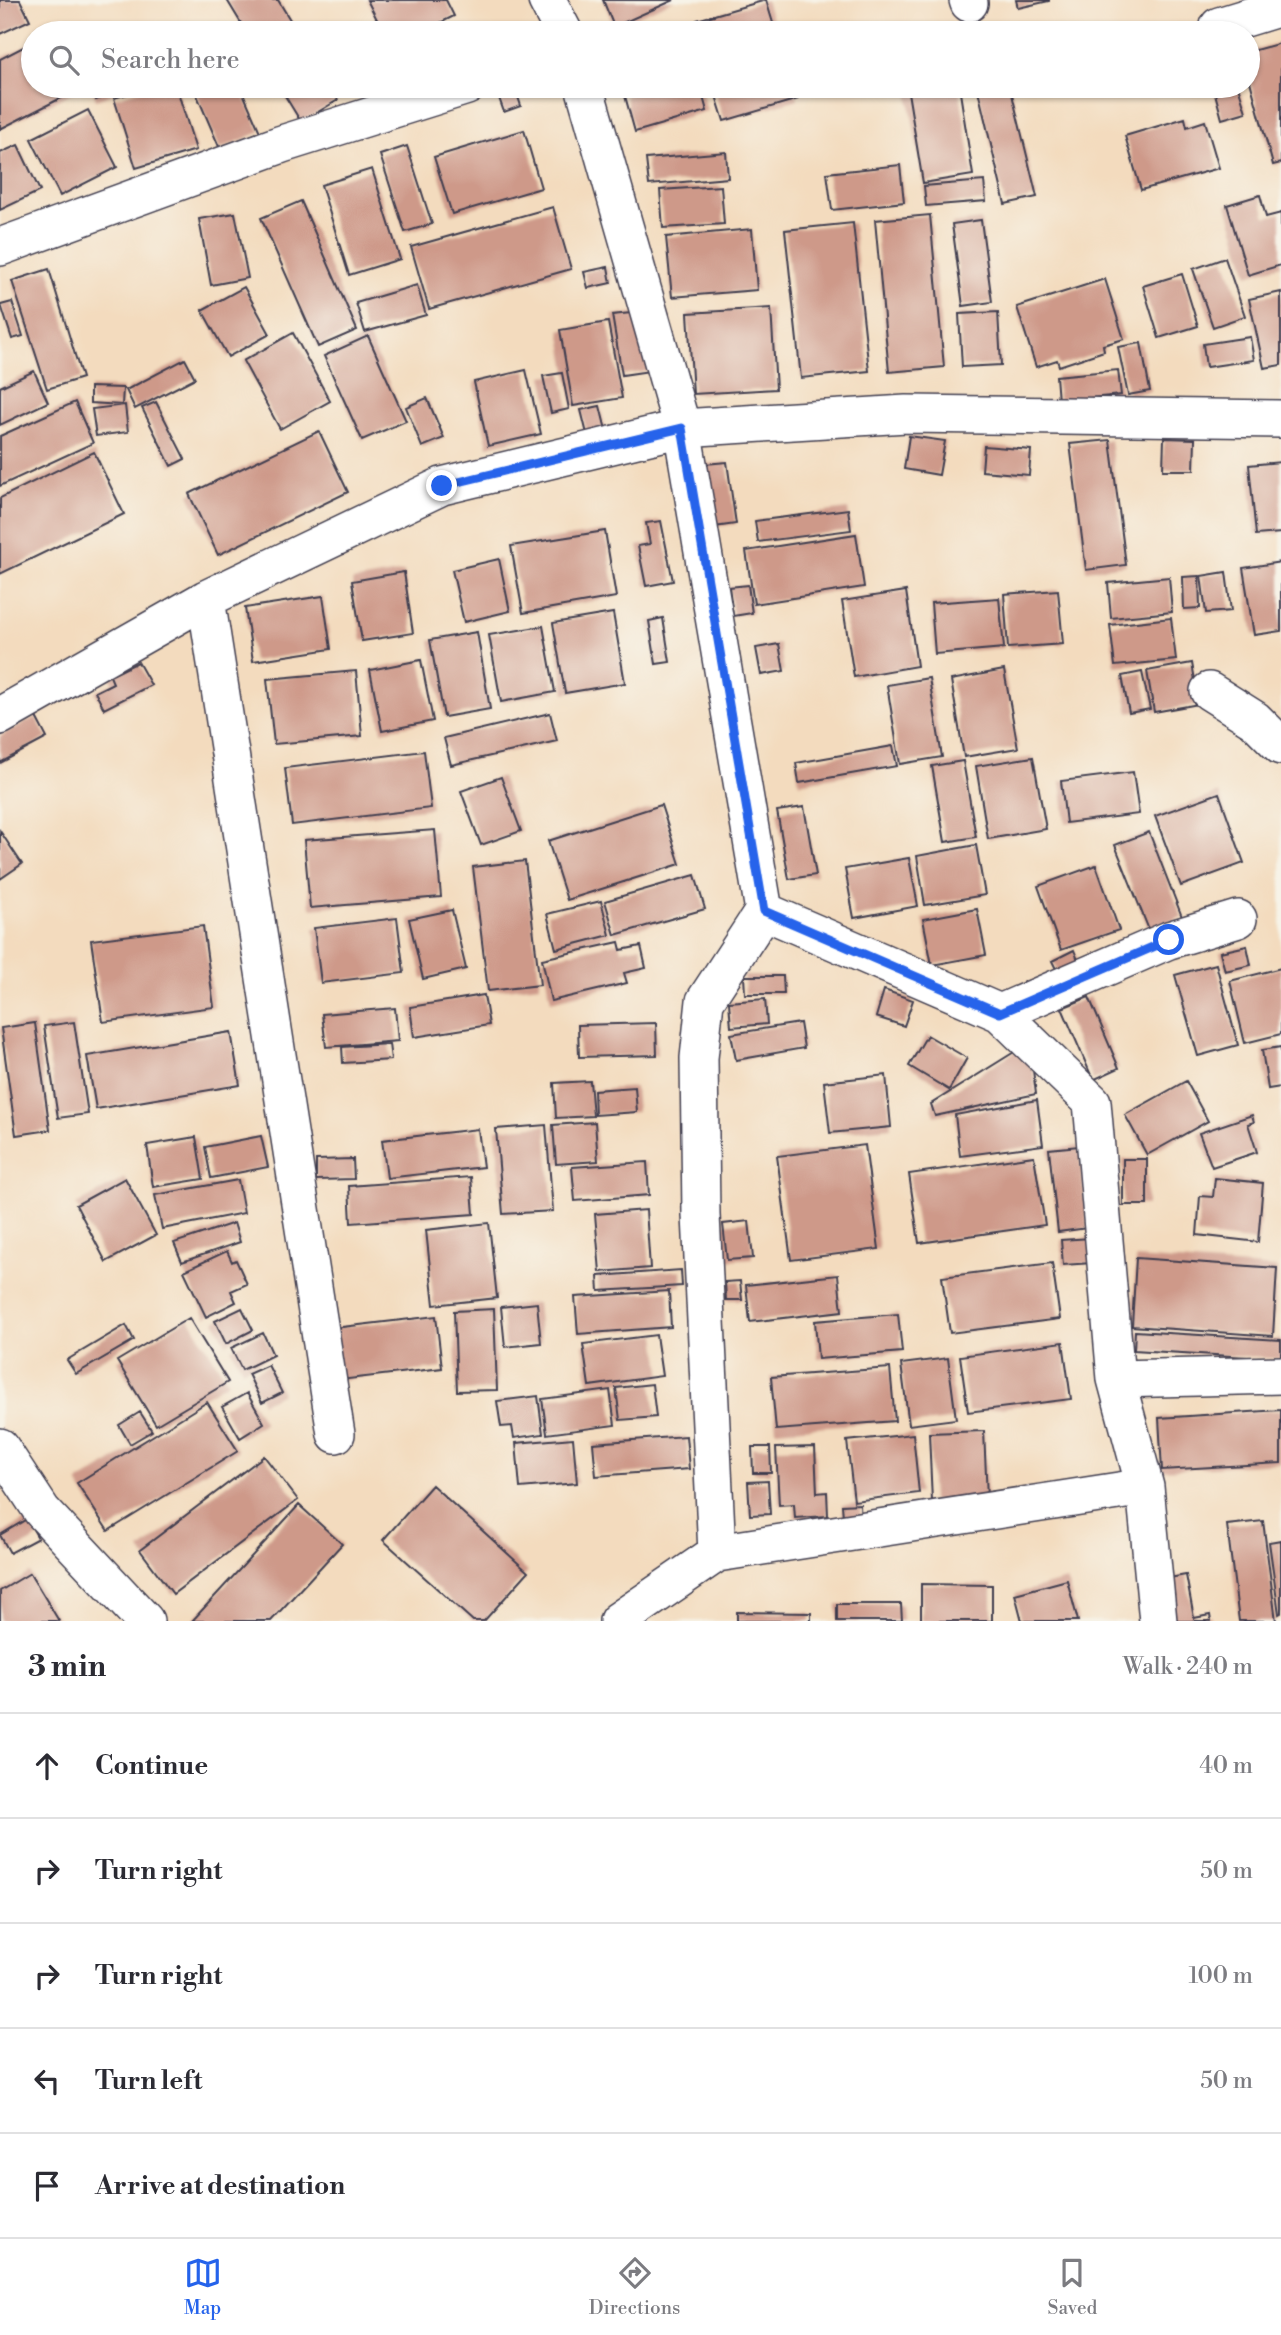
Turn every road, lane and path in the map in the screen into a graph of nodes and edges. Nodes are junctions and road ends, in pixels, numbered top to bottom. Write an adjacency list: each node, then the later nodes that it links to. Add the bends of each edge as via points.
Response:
1 (547, 0): 3 (street)
2 (1281, 7): 4 (street)
3 (558, 21)
4 (1235, 21)
5 (429, 98): 7 (street, via 282,144)
6 (587, 98): 9 (street)
7 (0, 247)
8 (1281, 419): 9 (street, via 905,414)
9 (682, 428): 10 (street, via 442,486); 14 (street)
10 (206, 599): 12 (street); 19 (street)
11 (1209, 691): 13 (street, via 1255,720)
12 (0, 716)
13 (1281, 746)
14 (764, 911): 16 (street); 22 (street, via 705,1001 699,1058 701,1215)
15 (1238, 919): 16 (street, via 1169,940)
16 (1000, 1013): 18 (street, via 1092,1102)
17 (1281, 1376): 18 (street)
18 (1116, 1378): 21 (street)
19 (336, 1434)
20 (0, 1447): 23 (street, via 42,1511)
21 (1145, 1487): 22 (street); 25 (street)
22 (717, 1553): 24 (street)
23 (145, 1621)
24 (618, 1621)
25 (1157, 1621)

